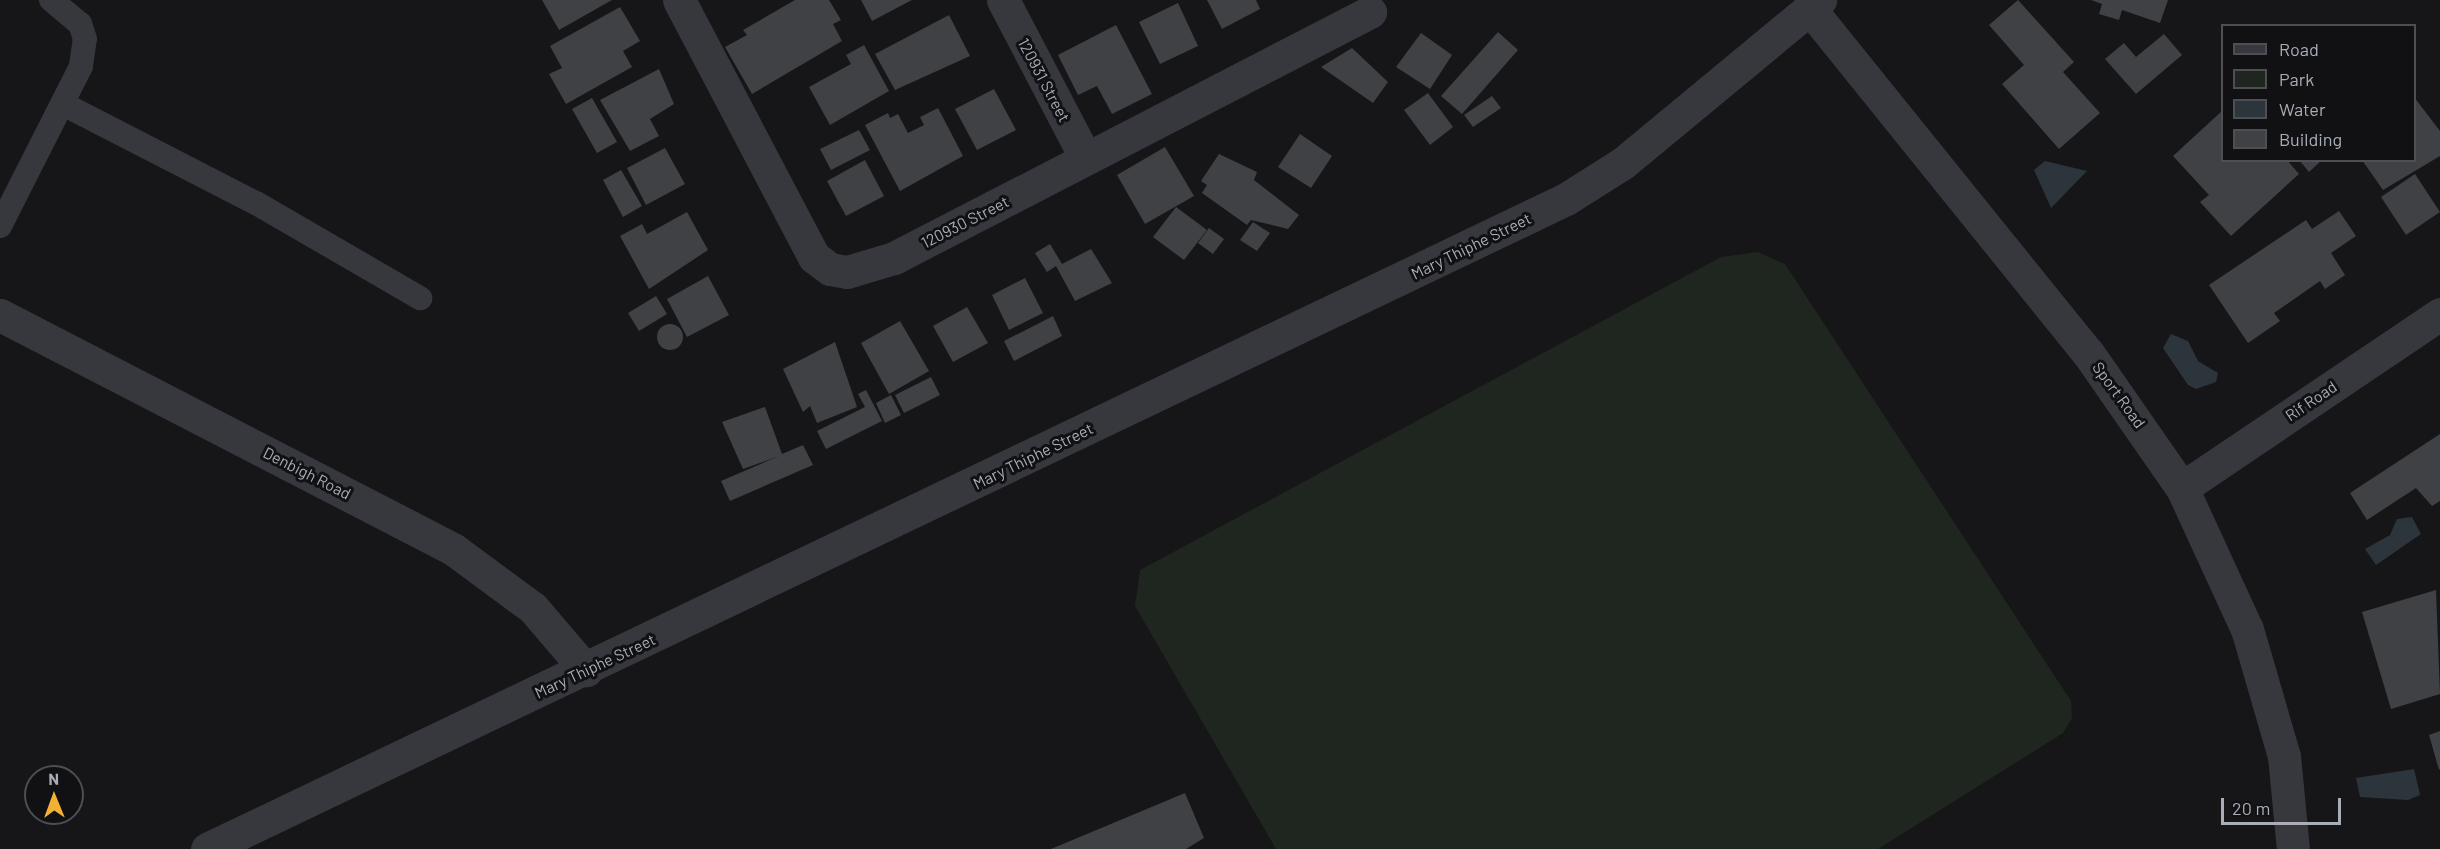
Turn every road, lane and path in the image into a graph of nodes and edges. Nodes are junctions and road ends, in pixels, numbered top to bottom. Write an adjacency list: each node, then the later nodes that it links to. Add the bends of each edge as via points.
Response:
1 (51, 0): 6 (lane, via 80,24 85,39)
2 (679, 0): 7 (street, 120930 Street, via 801,236 813,256 830,269 873,267)
3 (1003, 0): 7 (street, 120931 Street)
4 (1815, 5): 12 (street, Sport Road, via 2088,352); 13 (street, Mary Thiphe Street, via 1623,163 1566,199)
5 (1370, 12): 7 (street, 120930 Street)
6 (65, 105): 8 (lane); 9 (lane, via 256,203)
7 (1086, 159)
8 (0, 226)
9 (420, 298)
10 (2440, 314): 12 (street, Rif Road)
11 (0, 315): 13 (street, Denbigh Road, via 453,549 533,608)
12 (2182, 488): 15 (street, Sport Road, via 2247,629 2284,756)
13 (586, 670): 14 (street, Mary Thiphe Street)
14 (207, 849)
15 (2293, 849)

